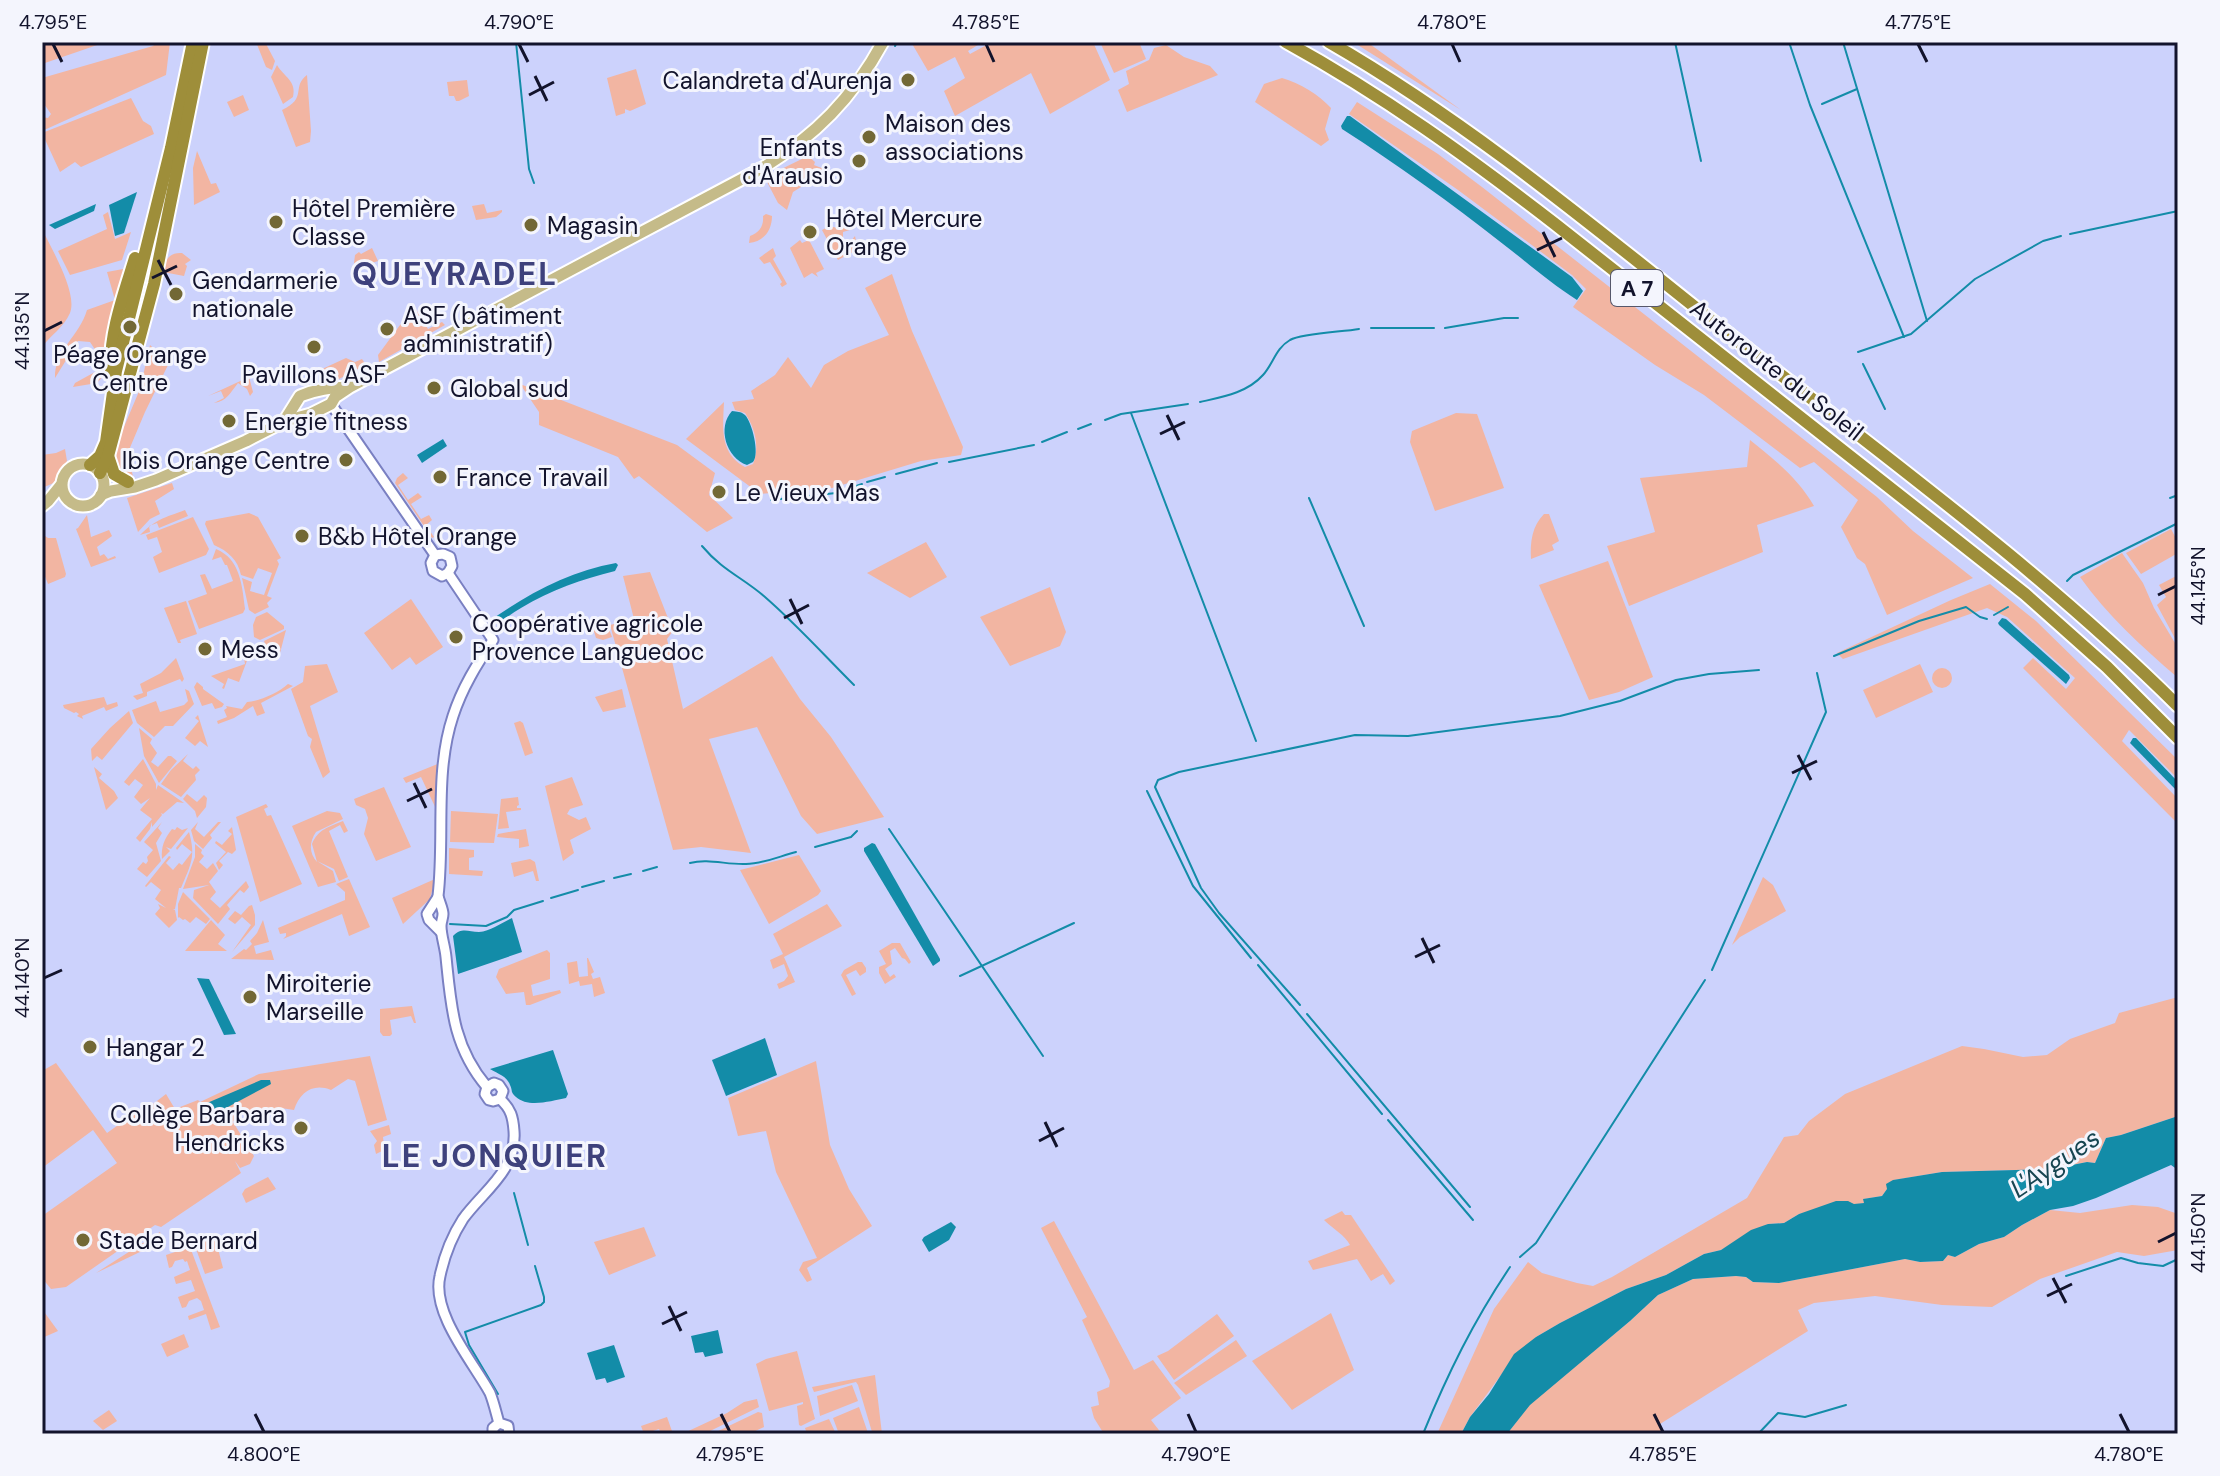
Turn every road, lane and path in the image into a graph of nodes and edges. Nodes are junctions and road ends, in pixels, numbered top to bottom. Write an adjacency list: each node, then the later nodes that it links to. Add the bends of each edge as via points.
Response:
1 (198, 42): 5 (highway); 5 (highway, via 186,77)
2 (883, 42): 10 (main road, via 838,109 786,153)
3 (1286, 42): 24 (highway, Autoroute du Soleil / A 7, via 1403,112 1491,174 2025,594)
4 (1329, 42): 23 (highway, Autoroute du Soleil / A 7, via 1453,121 1607,238 1993,541 2088,620)
5 (188, 92): 6 (highway); 13 (highway, via 154,284)
6 (155, 209): 7 (highway); 8 (highway, via 121,307)
7 (149, 240): 8 (highway, via 133,277); 9 (highway); 12 (highway)
8 (111, 374): 9 (highway)
9 (113, 391): 12 (highway)
10 (332, 397): 11 (main road, via 311,414); 11 (main road, via 324,388 300,396); 21 (street)
11 (299, 411): 15 (main road, via 246,441)
12 (109, 423): 14 (highway)
13 (108, 456): 14 (highway); 16 (highway, via 114,474)
14 (97, 471): 16 (main road); 17 (main road, via 83,464 70,468); 18 (main road, via 104,485)
15 (172, 471): 16 (main road); 18 (main road)
16 (128, 482)
17 (61, 485): 19 (main road); 20 (main road)
18 (101, 495): 19 (main road, via 86,506)
19 (68, 500): 20 (main road)
20 (45, 504)
21 (435, 555): 22 (street, via 450,557); 22 (street, via 433,571)
22 (448, 573): 25 (street, via 493,640 452,718 444,759)
23 (2178, 706)
24 (2178, 738)
25 (436, 907): 26 (street, via 443,913); 26 (street, via 427,914)
26 (437, 921): 27 (street, via 449,1002 467,1058 487,1087 489,1100 500,1099 511,1113 515,1140 503,1174 461,1222 438,1287 443,1310 494,1403)
27 (499, 1423): 28 (street); 29 (street, via 508,1426)
28 (493, 1434)
29 (509, 1434)

